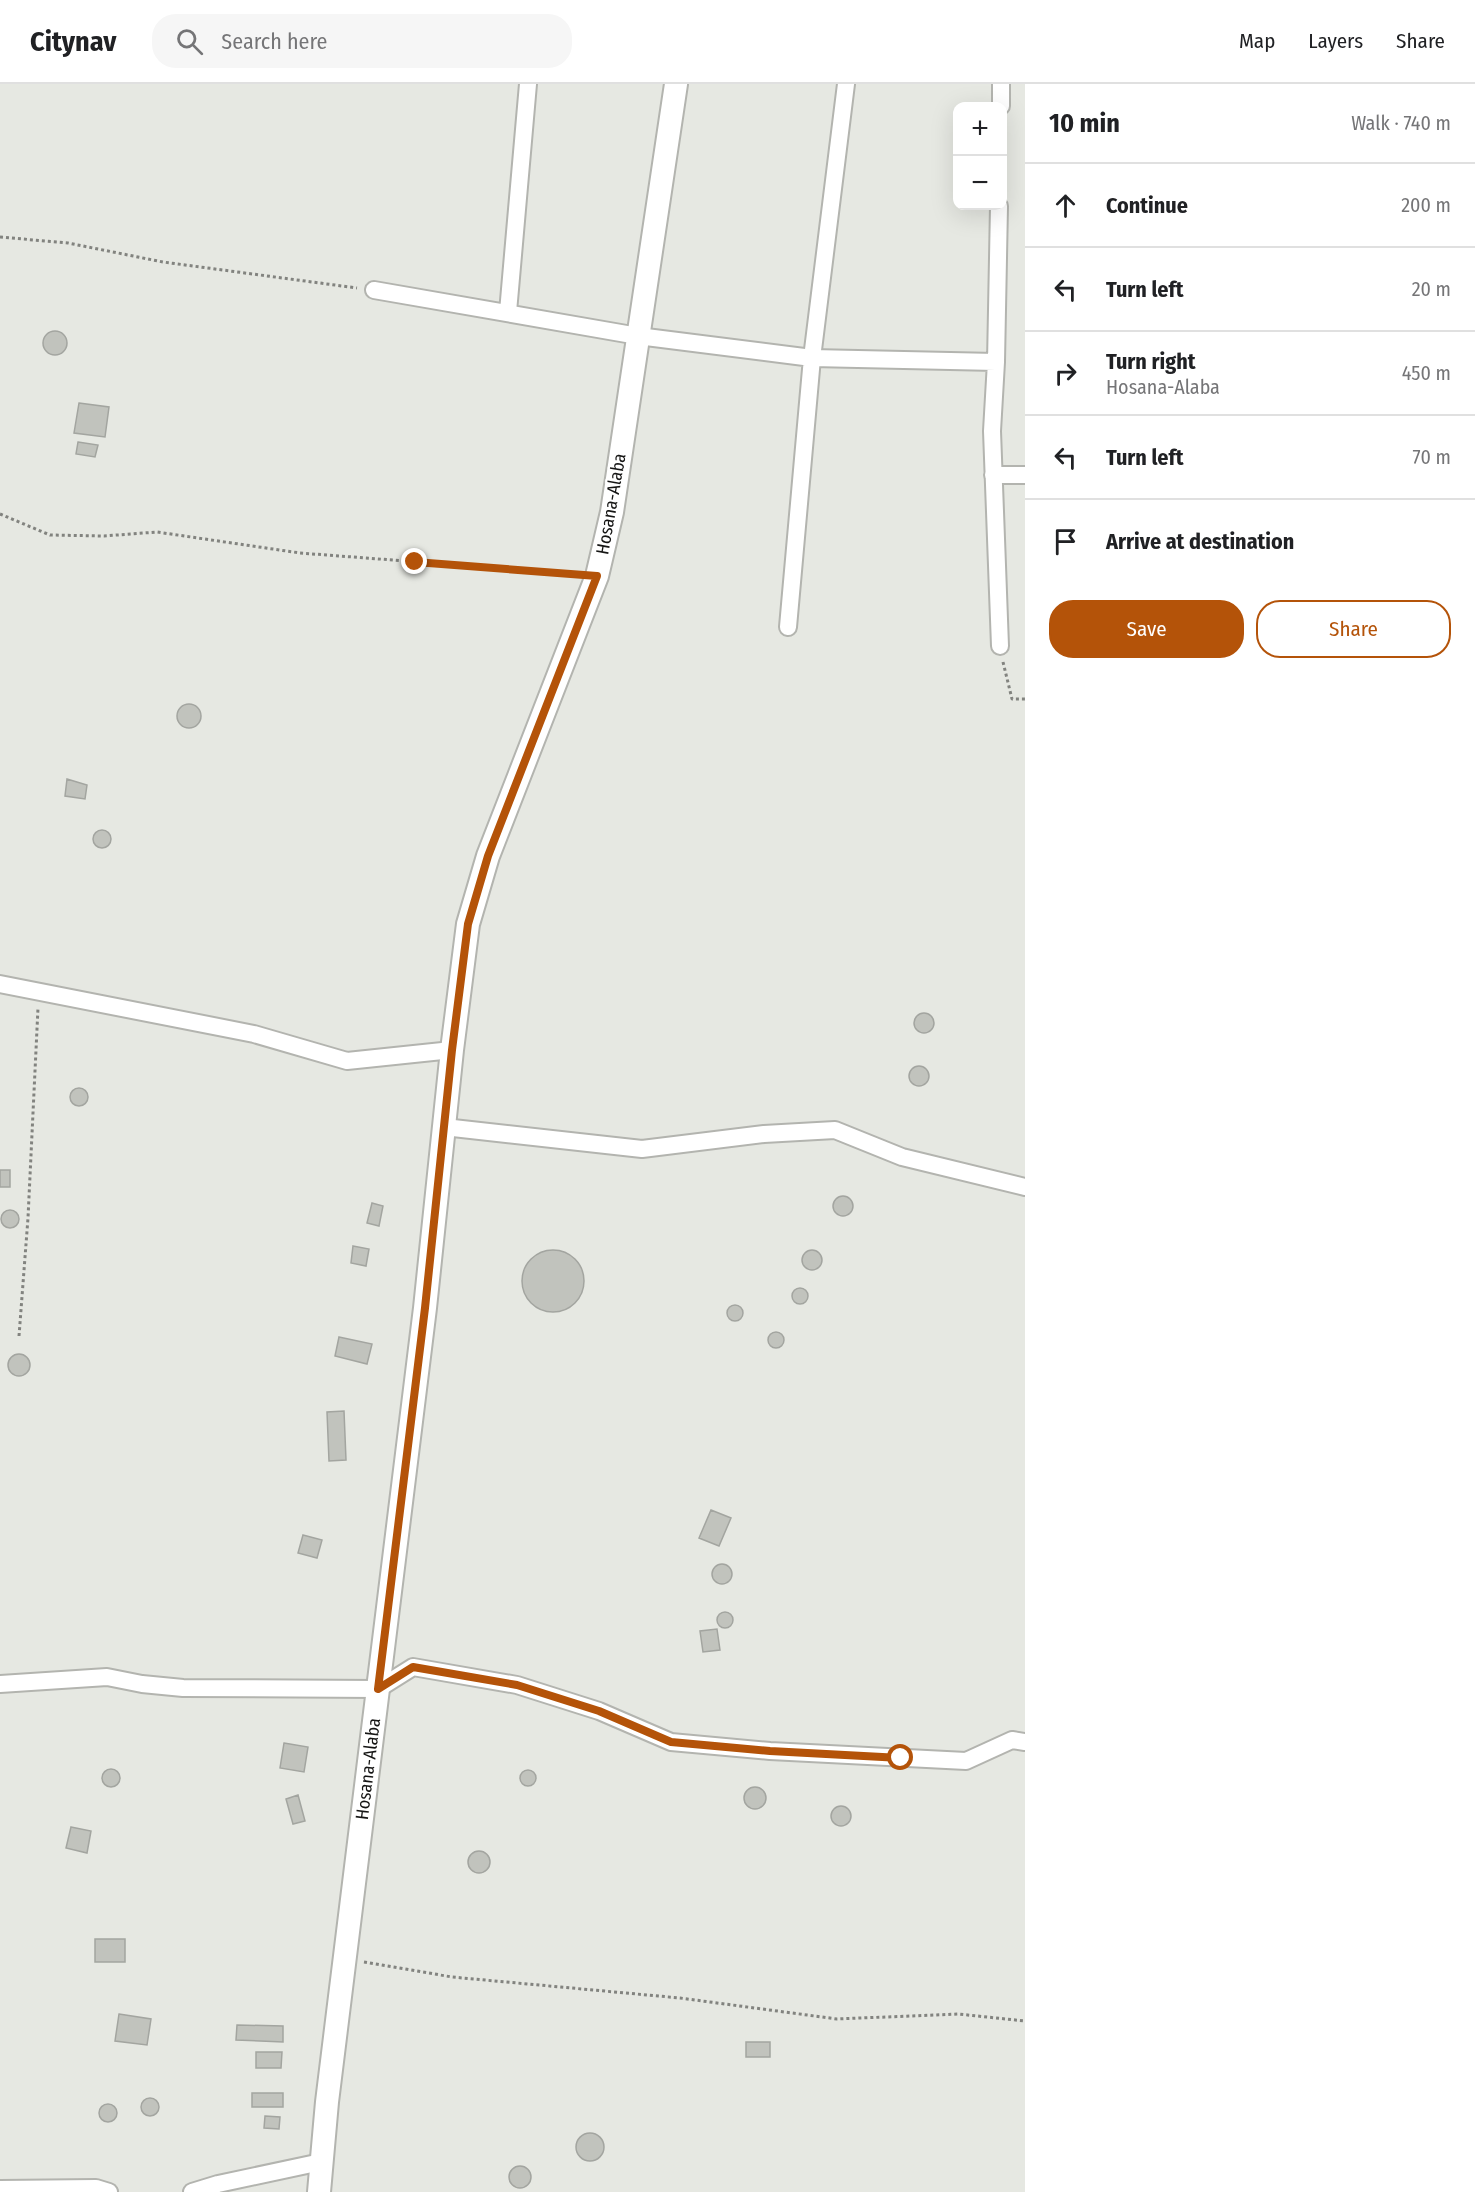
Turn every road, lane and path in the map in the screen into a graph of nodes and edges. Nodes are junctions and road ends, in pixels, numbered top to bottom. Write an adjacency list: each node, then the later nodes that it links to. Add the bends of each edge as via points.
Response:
1 (528, 84): 9 (street)
2 (676, 84): 10 (main road, Hosana-Alaba)
3 (846, 84): 11 (street)
4 (1001, 84): 5 (street)
5 (1001, 102)
6 (999, 210): 12 (street)
7 (0, 237): 8 (path, via 68,243 163,262)
8 (374, 290): 9 (street)
9 (508, 312): 10 (street)
10 (638, 336): 11 (street); 16 (main road, Hosana-Alaba, via 612,512)
11 (812, 358): 12 (street); 17 (street)
12 (996, 362): 14 (street)
13 (1025, 474): 14 (street)
14 (993, 475): 18 (street)
15 (0, 514): 16 (path, via 50,535 158,532 300,553)
16 (597, 576): 22 (main road, Hosana-Alaba, via 488,856 468,924)
17 (788, 627)
18 (1000, 646): 19 (path, via 1012,699)
19 (1025, 699)
20 (0, 984): 21 (street)
21 (39, 991): 22 (street, via 254,1034 347,1061); 25 (path)
22 (452, 1050): 23 (main road, Hosana-Alaba)
23 (444, 1127): 24 (street, via 642,1149 835,1130 902,1157); 27 (main road, Hosana-Alaba)
24 (1025, 1187)
25 (19, 1336)
26 (0, 1684): 27 (street, via 107,1677 183,1688)
27 (378, 1689): 28 (street, via 413,1667 517,1685 599,1711 671,1742 770,1751 966,1761 1012,1740); 29 (main road, Hosana-Alaba)
28 (1025, 1742)
29 (344, 1958): 30 (path, via 452,1977 680,1998 837,2019 958,2014); 31 (main road, Hosana-Alaba)
30 (1025, 2020)
31 (321, 2162): 34 (street); 35 (main road, Hosana-Alaba)
32 (0, 2188): 33 (street, via 96,2188)
33 (109, 2192)
34 (192, 2192)
35 (320, 2192)

